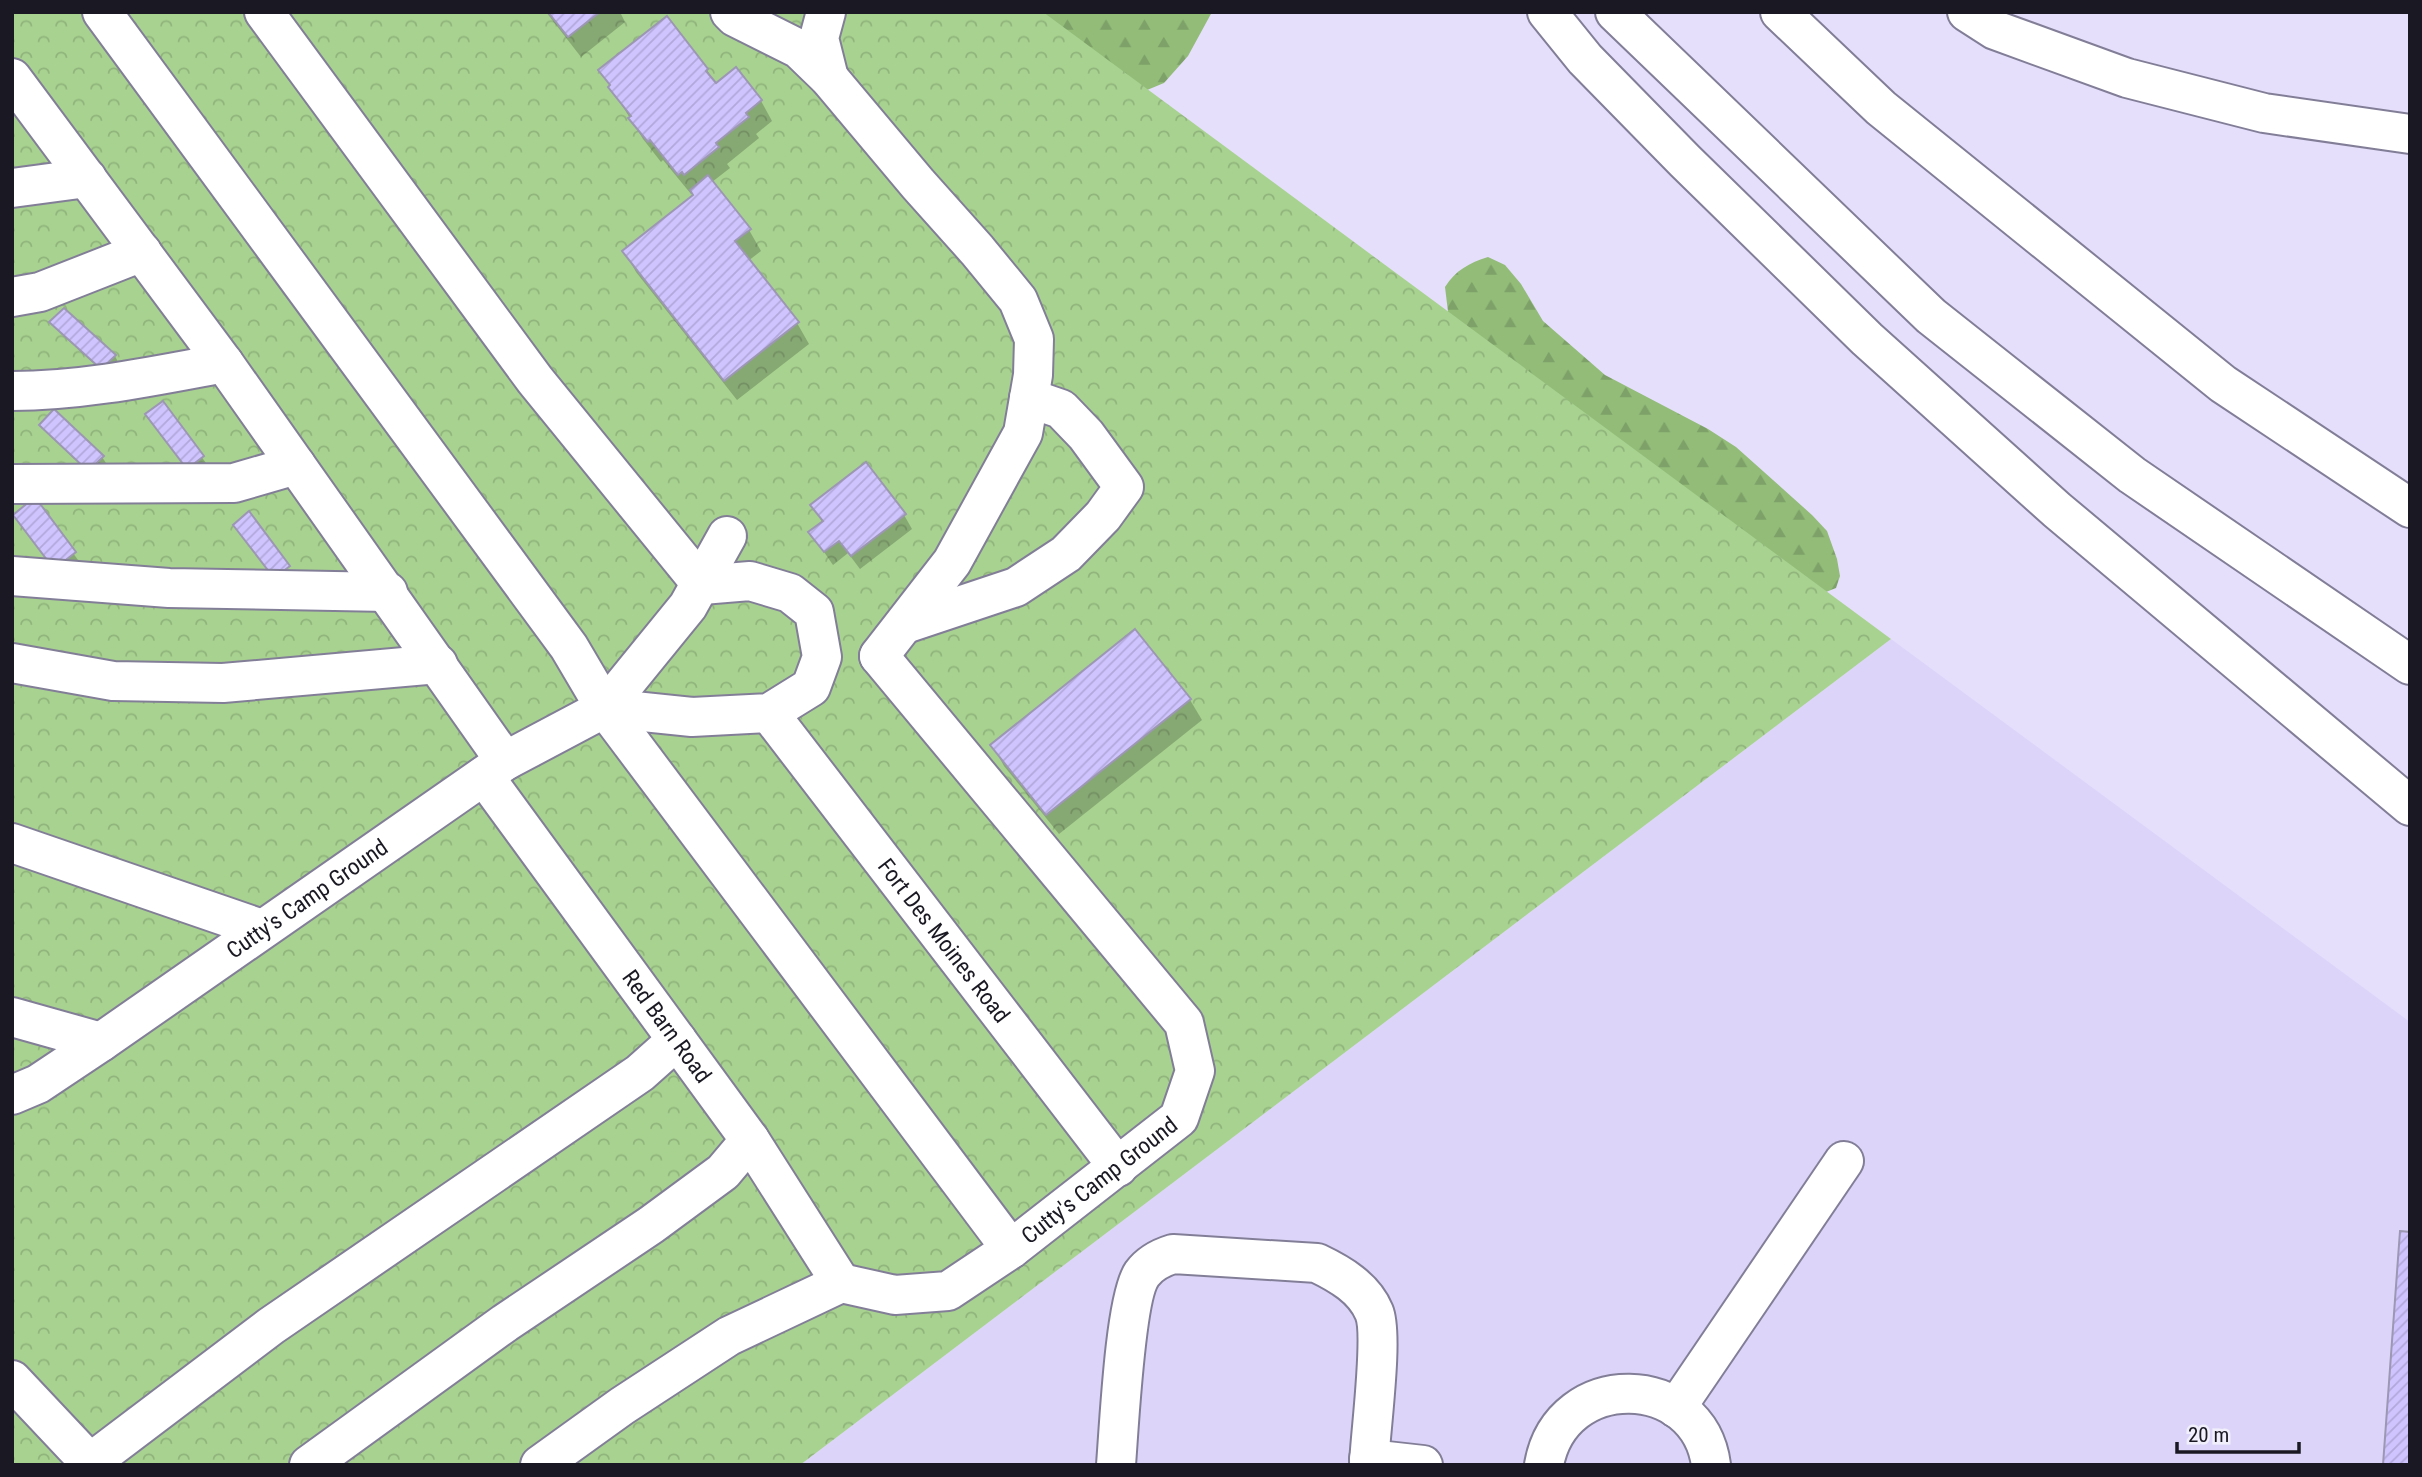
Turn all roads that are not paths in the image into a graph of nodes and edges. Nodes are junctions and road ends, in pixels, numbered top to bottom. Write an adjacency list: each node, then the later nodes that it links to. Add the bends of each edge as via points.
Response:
1 (102, 12): 32 (main road, via 569,647)
2 (264, 12): 24 (main road, via 535,380)
3 (730, 12): 10 (main road, via 799,49)
4 (826, 12): 10 (main road, via 819,38)
5 (1547, 12): 35 (main road, via 1585,59 1675,152 1867,339 2057,510)
6 (1615, 12): 31 (main road, via 1931,316 2132,475)
7 (1780, 12): 21 (main road, via 1881,108 2223,384)
8 (1967, 12): 11 (main road, via 1995,30 2127,78 2264,113)
9 (12, 78): 12 (main road, Red Barn Road)
10 (829, 78): 18 (main road, via 1018,300 1034,339)
11 (2410, 134)
12 (87, 178): 13 (main road); 14 (main road, Red Barn Road)
13 (12, 188)
14 (142, 252): 15 (main road, via 40,292); 16 (main road, Red Barn Road)
15 (12, 297)
16 (224, 363): 17 (main road, via 143,378); 19 (main road, Red Barn Road)
17 (12, 391)
18 (1029, 398): 26 (main road, via 1023,433 991,495 952,562); 26 (main road, via 1061,409 1124,487 1066,554 1016,587)
19 (296, 466): 20 (main road, via 234,483); 25 (main road, Red Barn Road)
20 (12, 484)
21 (2410, 508)
22 (727, 536): 24 (main road, Cutty's Camp Ground)
23 (12, 576): 25 (main road, via 169,588)
24 (702, 585): 28 (main road, via 750,581 790,593 814,612); 32 (main road, Cutty's Camp Ground)
25 (388, 592): 30 (main road, Red Barn Road)
26 (905, 624): 27 (main road)
27 (878, 656): 28 (main road); 44 (main road, Cutty's Camp Ground, via 1184,1023 1195,1070 1179,1118)
28 (822, 657): 33 (main road, via 811,687)
29 (12, 663): 30 (main road, via 113,681 223,683)
30 (438, 664): 34 (main road, Red Barn Road)
31 (2410, 665)
32 (605, 708): 33 (main road, via 692,717); 34 (main road, Cutty's Camp Ground); 45 (main road)
33 (769, 713): 44 (main road, Fort Des Moines Road)
34 (495, 769): 37 (main road, Cutty's Camp Ground); 39 (main road, Red Barn Road)
35 (2410, 806)
36 (12, 843): 37 (main road)
37 (262, 929): 40 (main road, Cutty's Camp Ground)
38 (12, 1017): 40 (main road)
39 (677, 1040): 42 (main road, Red Barn Road); 50 (main road, via 640,1073 271,1326)
40 (101, 1042): 41 (main road, Cutty's Camp Ground, via 38,1084)
41 (12, 1095)
42 (750, 1140): 46 (main road, Red Barn Road); 51 (main road, via 723,1172)
43 (1844, 1161): 48 (main road)
44 (1118, 1167): 45 (main road, Cutty's Camp Ground)
45 (1011, 1249): 46 (main road, Cutty's Camp Ground, via 948,1291 895,1295)
46 (841, 1283): 52 (main road, via 729,1336)
47 (12, 1380): 50 (main road)
48 (1676, 1408): 55 (main road, via 1633,1392 1588,1402 1569,1415 1555,1433); 56 (main road, via 1697,1428)
49 (1369, 1462): 53 (main road, via 1376,1323 1357,1288 1317,1263 1173,1254 1160,1258 1140,1276 1133,1300); 54 (main road)
50 (91, 1464)
51 (309, 1465)
52 (541, 1465)
53 (1116, 1465)
54 (1423, 1465)
55 (1544, 1465)
56 (1711, 1465)

